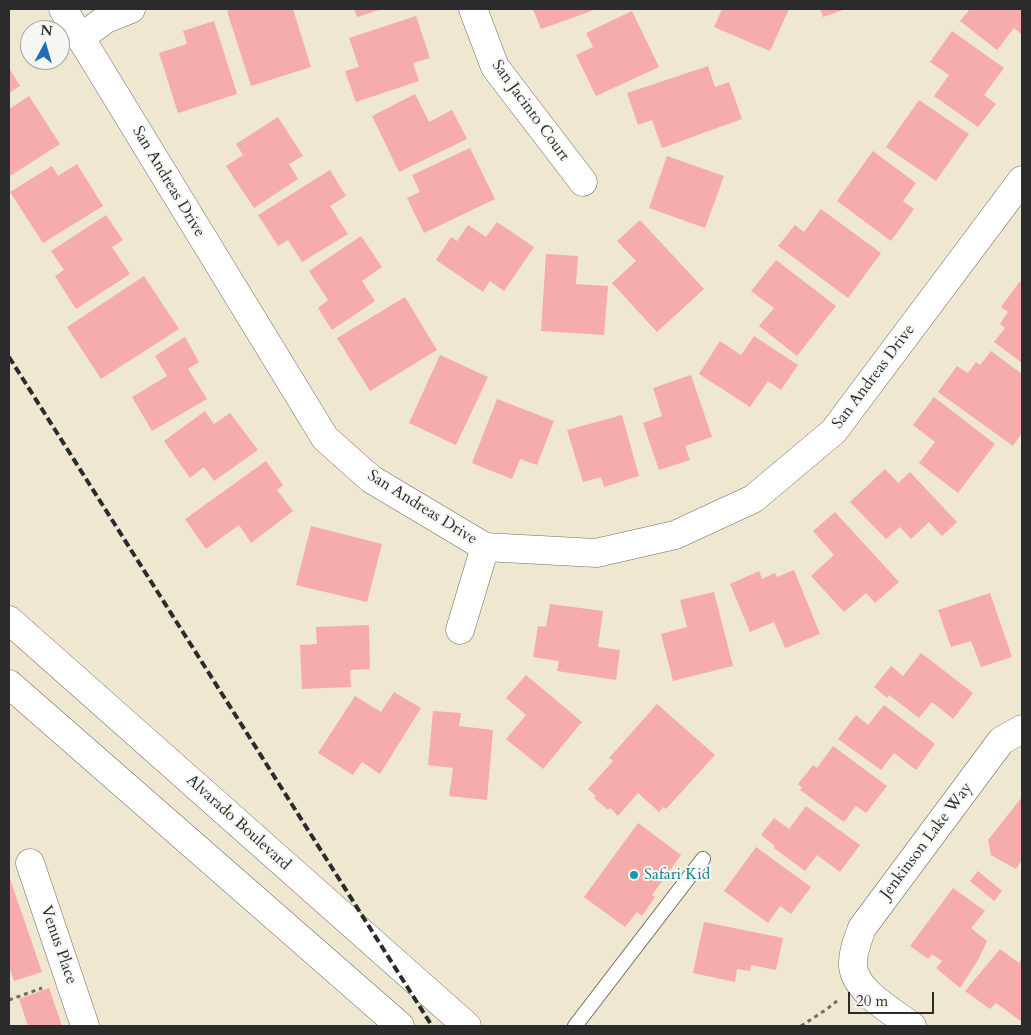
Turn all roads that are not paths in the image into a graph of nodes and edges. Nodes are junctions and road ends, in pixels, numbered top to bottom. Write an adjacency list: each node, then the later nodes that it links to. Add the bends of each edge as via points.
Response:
1 (63, 9): 4 (street, San Andreas Drive)
2 (131, 9): 4 (street, via 106,19)
3 (473, 9): 6 (street, San Jacinto Court, via 495,67)
4 (80, 38): 7 (street, San Andreas Drive, via 325,438 371,479)
5 (1022, 180): 7 (street, San Andreas Drive, via 834,431 753,498 675,535 596,553)
6 (583, 182)
7 (485, 547): 9 (street)
8 (9, 620): 16 (street, Alvarado Boulevard)
9 (460, 630)
10 (9, 684): 15 (street)
11 (1022, 729): 18 (street, Jenkinson Lake Way, via 1001,741 862,928 856,946 856,975 867,993)
12 (703, 859): 17 (lane)
13 (30, 863): 14 (street, Venus Place)
14 (85, 1026)
15 (400, 1026)
16 (467, 1026)
17 (575, 1026)
18 (912, 1026)

